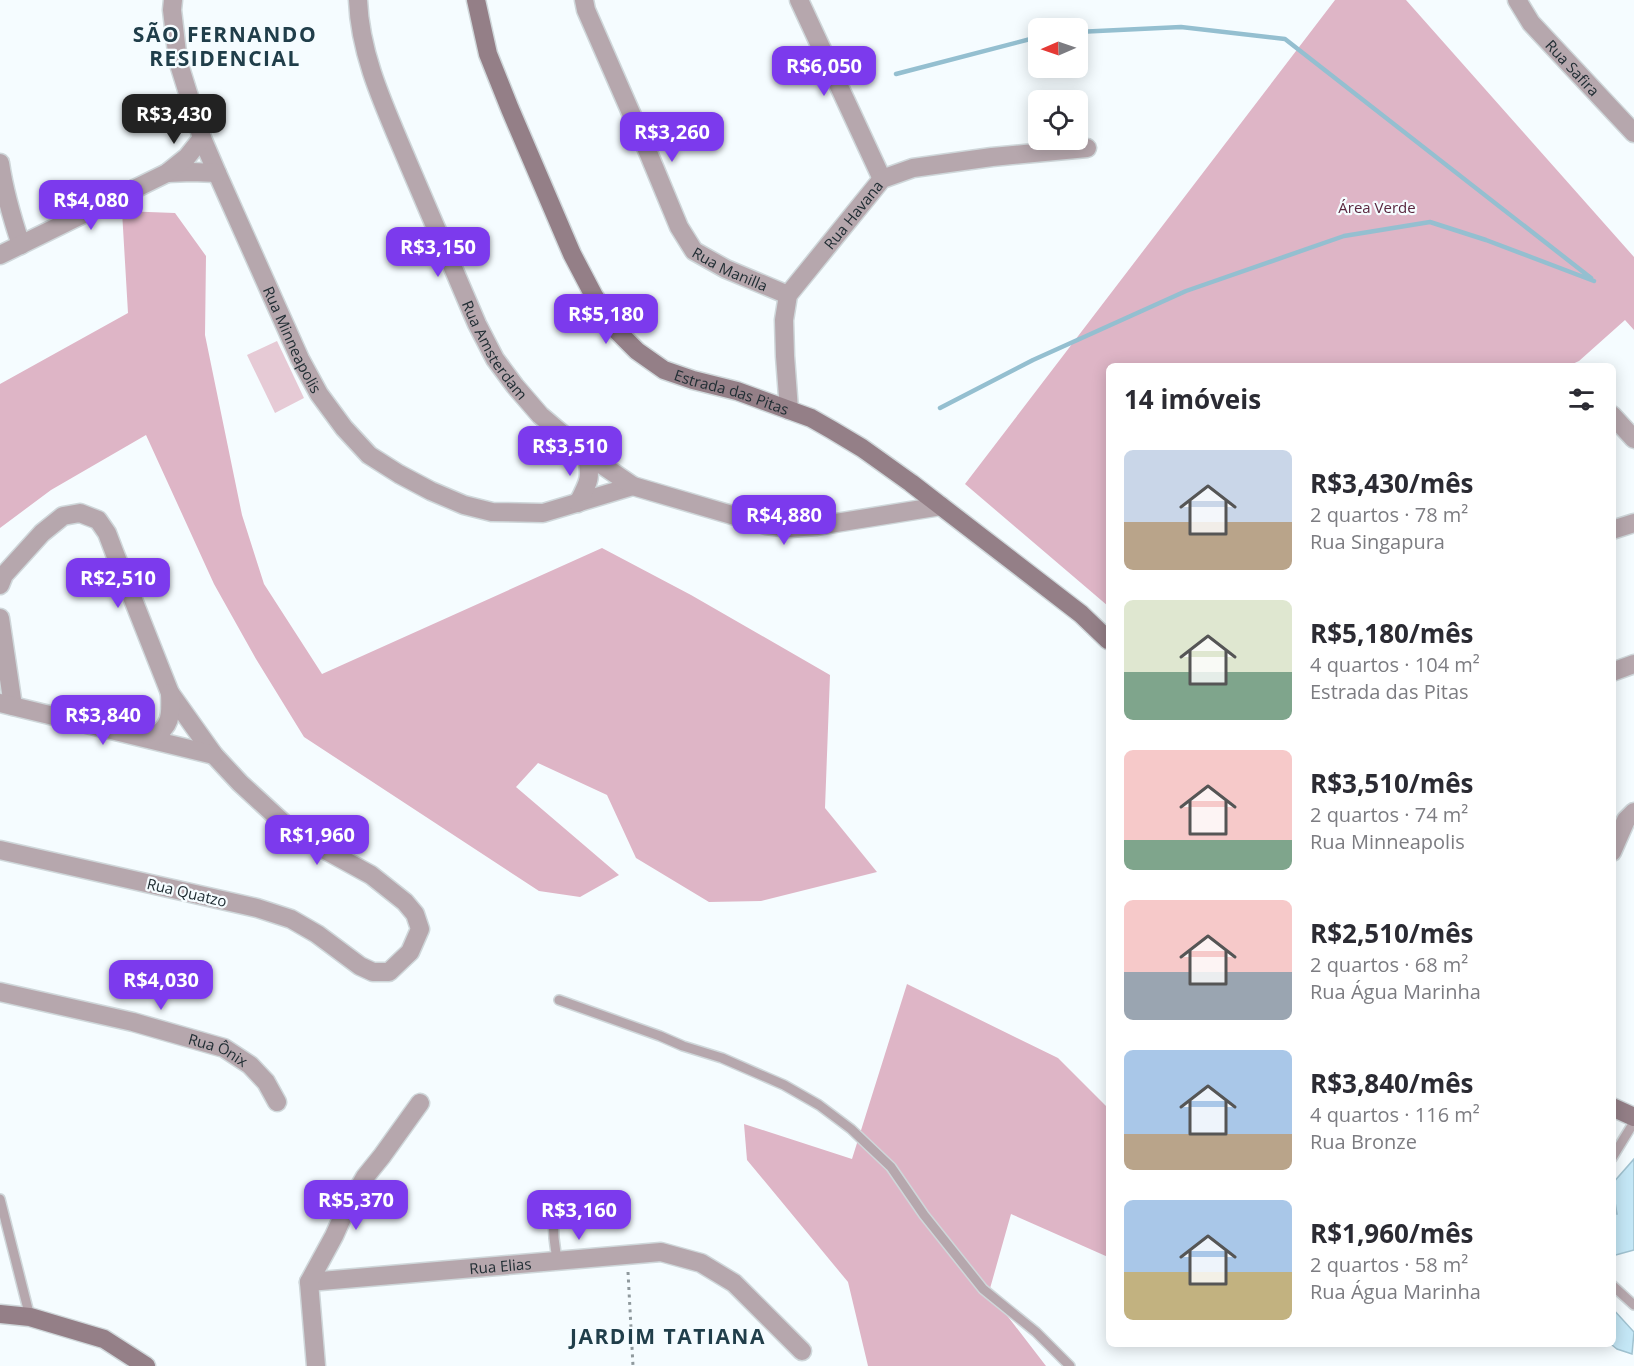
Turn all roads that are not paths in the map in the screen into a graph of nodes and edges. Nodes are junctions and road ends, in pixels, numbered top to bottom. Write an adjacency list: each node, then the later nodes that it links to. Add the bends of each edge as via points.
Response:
1 (173, 0): 8 (street, Rua Minneapolis, via 178,61)
2 (358, 0): 20 (street, Rua Amsterdam, via 367,58 382,102 477,324 515,386 540,415)
3 (476, 0): 17 (main road, Estrada das Pitas, via 488,54 510,109 572,254 617,331 664,370)
4 (584, 0): 16 (street, Rua Manilla, via 679,227 694,251)
5 (799, 0): 13 (street)
6 (1517, 0): 7 (street, Rua Safira, via 1531,23)
7 (1634, 133)
8 (202, 138): 11 (street, Rua Minneapolis); 12 (street, via 187,158)
9 (1066, 150): 13 (street, Rua Havana, via 913,168)
10 (0, 163): 14 (street)
11 (217, 172): 12 (street); 22 (street, Rua Minneapolis, via 319,394 369,455 431,491 492,512 543,513)
12 (167, 173): 14 (street)
13 (882, 178): 16 (street, Rua Havana)
14 (21, 245): 15 (street)
15 (0, 255)
16 (788, 295): 17 (street, via 784,320)
17 (789, 410): 23 (main road, Estrada das Pitas, via 811,418 862,448)
18 (1616, 419): 19 (street)
19 (1634, 439)
20 (586, 454): 21 (street, Rua Amsterdam); 22 (street, via 590,471)
21 (633, 486): 22 (street, Rua Minneapolis); 23 (street, Rua Amsterdam, via 766,525 790,528)
22 (578, 503)
23 (941, 506): 28 (main road, Estrada das Pitas, via 1081,614)
24 (1634, 523): 25 (street)
25 (1616, 529)
26 (0, 585): 31 (street, via 4,575 42,533 63,516 80,513 98,520 116,554)
27 (0, 618): 32 (street)
28 (1106, 638)
29 (1634, 664): 30 (street)
30 (1616, 671)
31 (170, 693): 33 (street, via 170,720); 34 (street)
32 (7, 705): 33 (street)
33 (151, 739): 34 (street)
34 (214, 755): 37 (street, Rua Quatzo, via 291,829 371,875 415,914 420,928 410,952 389,972 373,972 360,966 291,919 257,908)
35 (1624, 815): 36 (street)
36 (1616, 840)
37 (0, 850)
38 (0, 992): 40 (street, Rua Ônix, via 133,1022 224,1048 250,1065)
39 (559, 1000): 57 (lane, via 722,1058 819,1105 891,1167 983,1289)
40 (277, 1102)
41 (420, 1103): 49 (street, via 365,1177)
42 (1616, 1109): 43 (main road)
43 (1634, 1117)
44 (1634, 1122): 45 (lane)
45 (1616, 1151)
46 (0, 1199): 53 (lane)
47 (552, 1199): 48 (lane)
48 (556, 1261): 49 (street, Rua Elias); 54 (street, Rua Elias, via 661,1252 701,1263 734,1283)
49 (309, 1282): 56 (street)
50 (1616, 1289): 51 (lane)
51 (1634, 1305)
52 (0, 1314): 53 (main road)
53 (30, 1317): 55 (main road, via 104,1339)
54 (802, 1351)
55 (147, 1366)
56 (316, 1366)
57 (1070, 1366)

